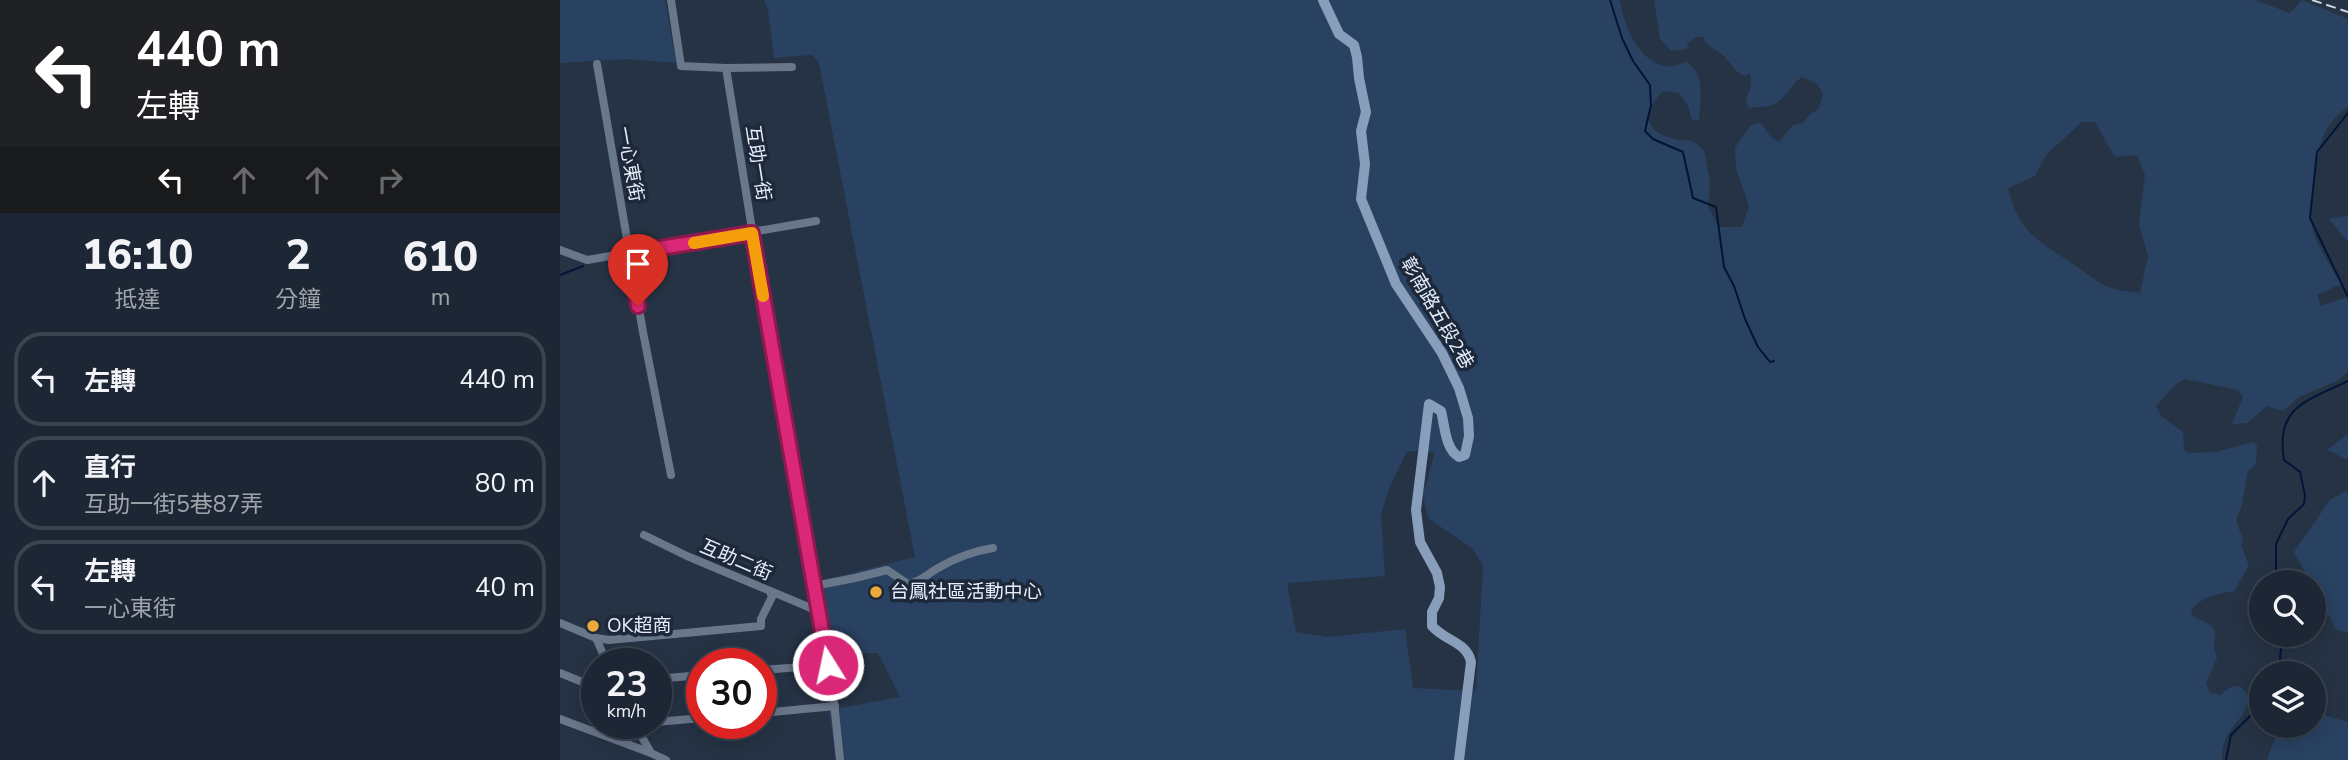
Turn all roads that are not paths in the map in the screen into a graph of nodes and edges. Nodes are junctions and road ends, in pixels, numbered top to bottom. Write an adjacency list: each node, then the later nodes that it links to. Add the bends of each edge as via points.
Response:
1 (671, 0): 5 (street, via 681,66)
2 (1323, 0): 30 (street, 彰南路五段2巷, via 1339,34 1354,45 1357,57 1366,112 1361,131 1365,164 1361,199 1396,284 1442,353 1468,418 1468,449 1459,457 1449,446 1441,411 1429,404 1416,510 1420,542 1440,587 1432,626 1464,647 1472,662)
3 (597, 64): 9 (street, 一心東街)
4 (792, 67): 5 (street)
5 (726, 68): 7 (street, 互助一街)
6 (816, 221): 7 (street)
7 (752, 233): 9 (street); 13 (street, 互助一街)
8 (560, 250): 9 (street, via 587,260)
9 (630, 253): 10 (street, 一心東街)
10 (671, 475)
11 (644, 535): 14 (street, 互助二街)
12 (993, 548): 13 (street, via 973,551 919,582 908,584 887,570)
13 (814, 586): 15 (street, 互助一街)
14 (770, 591): 15 (street, 互助二街); 17 (street, via 761,626)
15 (818, 611): 19 (street, 互助一街)
16 (560, 623): 17 (street)
17 (596, 638): 18 (street)
18 (600, 648)
19 (828, 665): 20 (street); 23 (street, 互助一街)
20 (777, 669)
21 (560, 673): 22 (street)
22 (581, 682)
23 (835, 706): 24 (street); 29 (street, 互助一街)
24 (777, 711)
25 (560, 719): 27 (street)
26 (644, 739): 27 (street)
27 (651, 753): 28 (street)
28 (666, 760)
29 (840, 760)
30 (1459, 760)

